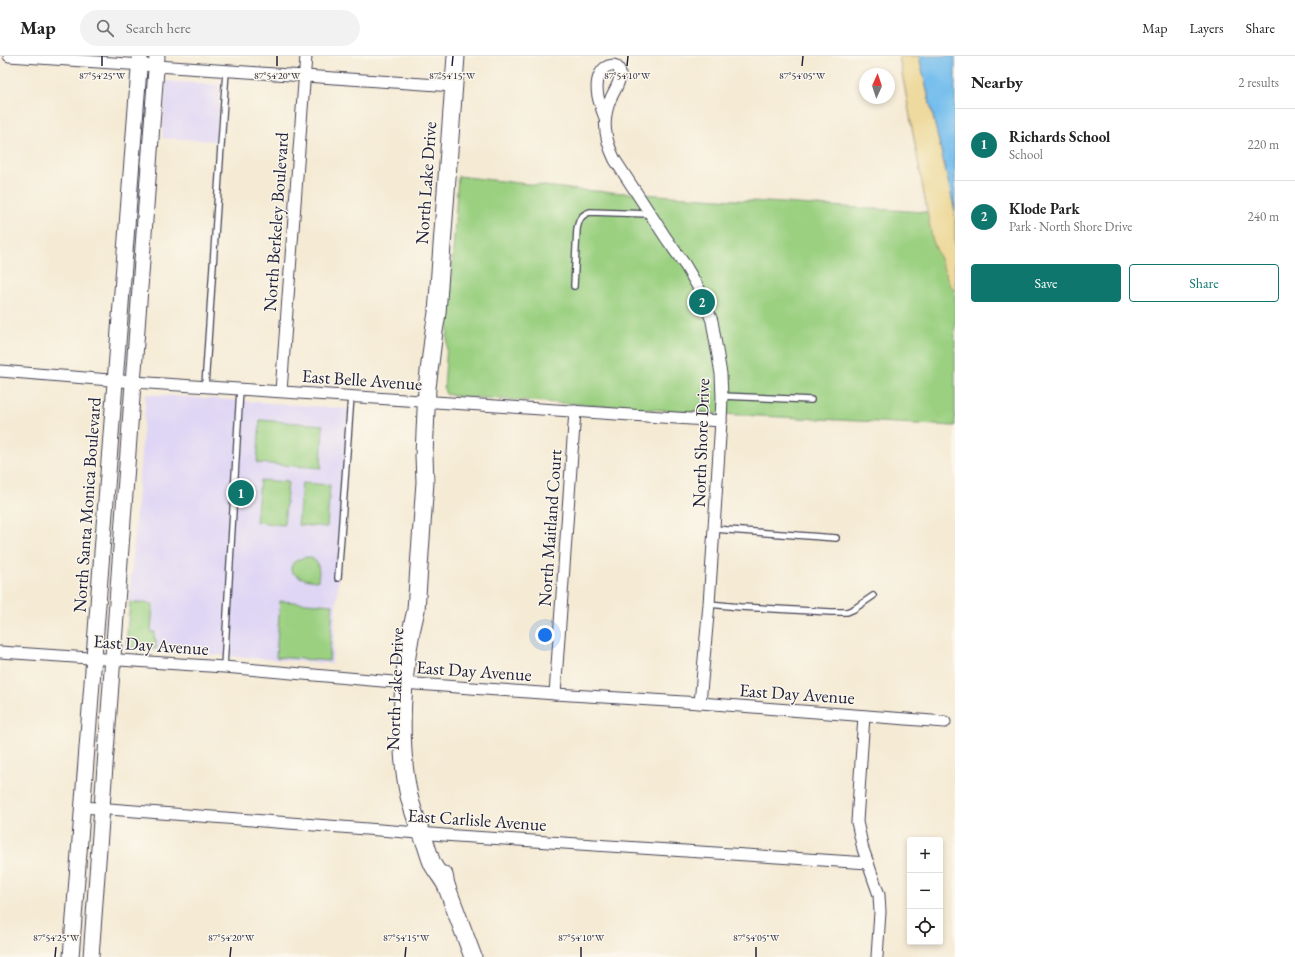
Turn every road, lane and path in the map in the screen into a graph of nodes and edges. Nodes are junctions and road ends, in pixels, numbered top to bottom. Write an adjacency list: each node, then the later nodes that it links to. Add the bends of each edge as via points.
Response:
1 (9, 56): 4 (street)
2 (306, 56): 7 (street, North Berkeley Boulevard)
3 (456, 56): 8 (main road, North Lake Drive)
4 (140, 61): 5 (street); 13 (street, North Santa Monica Boulevard)
5 (157, 61): 6 (street); 14 (street, North Santa Monica Boulevard)
6 (226, 71): 7 (street); 15 (lane)
7 (304, 77): 8 (street); 17 (street, North Berkeley Boulevard)
8 (453, 86): 21 (main road, North Lake Drive)
9 (605, 118): 9 (street, North Shore Drive, via 620,78 619,69 613,62 604,68 598,81 598,98); 10 (street, North Shore Drive, via 607,141 612,155)
10 (650, 214): 11 (lane, via 583,214 577,229); 19 (street, North Shore Drive, via 701,292 712,321)
11 (574, 286)
12 (0, 371): 13 (street, East Belle Avenue)
13 (115, 380): 14 (street, East Belle Avenue); 30 (street, North Santa Monica Boulevard)
14 (134, 382): 15 (street, East Belle Avenue); 31 (street, North Santa Monica Boulevard)
15 (205, 386): 16 (street, East Belle Avenue)
16 (240, 389): 17 (street, East Belle Avenue); 32 (lane)
17 (281, 392): 18 (street, East Belle Avenue)
18 (351, 396): 21 (street, East Belle Avenue); 26 (lane)
19 (722, 396): 20 (lane); 23 (street, North Shore Drive)
20 (811, 400)
21 (431, 402): 22 (street, East Belle Avenue); 33 (main road, North Lake Drive, via 424,455 425,482 416,610 411,629)
22 (575, 411): 23 (street, East Belle Avenue); 34 (street, North Maitland Court)
23 (721, 421): 24 (street, North Shore Drive)
24 (714, 529): 25 (lane); 28 (street, North Shore Drive)
25 (836, 538)
26 (338, 578)
27 (873, 596): 28 (lane, via 847,612)
28 (709, 604): 35 (street, North Shore Drive)
29 (0, 652): 30 (street, East Day Avenue)
30 (94, 658): 31 (street, East Day Avenue); 38 (street, North Santa Monica Boulevard)
31 (112, 659): 32 (street, East Day Avenue); 39 (street, North Santa Monica Boulevard)
32 (224, 667): 33 (street, East Day Avenue)
33 (410, 683): 34 (street, East Day Avenue); 40 (main road, North Lake Drive, via 413,765)
34 (555, 694): 35 (street, East Day Avenue)
35 (700, 703): 36 (street, East Day Avenue)
36 (864, 716): 37 (street, East Day Avenue); 41 (street, via 857,822)
37 (946, 722)
38 (83, 807): 39 (street, East Carlisle Avenue); 42 (street, North Santa Monica Boulevard)
39 (102, 808): 40 (street, East Carlisle Avenue); 43 (street, North Santa Monica Boulevard)
40 (427, 834): 41 (street, East Carlisle Avenue); 44 (main road, North Lake Drive, via 442,862 446,885)
41 (868, 863): 45 (street, via 879,895)
42 (71, 957)
43 (91, 957)
44 (473, 957)
45 (877, 957)

